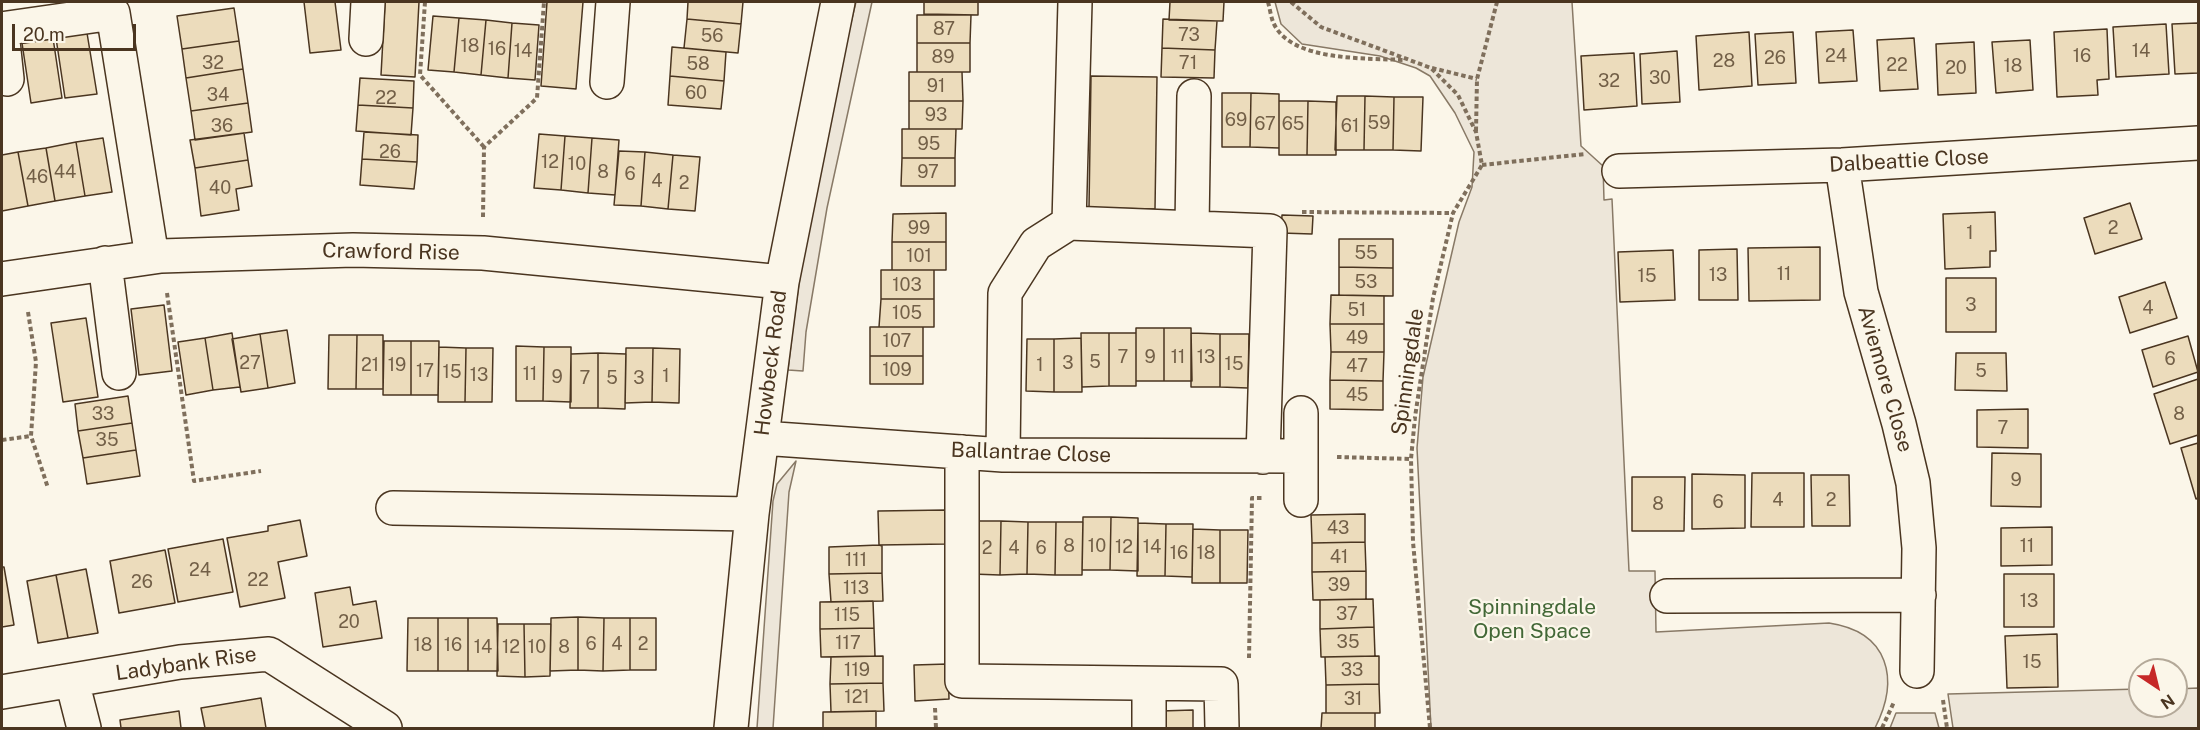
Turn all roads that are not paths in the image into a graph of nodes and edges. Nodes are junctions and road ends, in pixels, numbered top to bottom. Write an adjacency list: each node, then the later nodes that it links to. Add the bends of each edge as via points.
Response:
1 (368, 2): 6 (street)
2 (614, 2): 8 (street)
3 (838, 2): 18 (street, Howbeck Road)
4 (1076, 2): 13 (street)
5 (2, 30): 7 (street); 15 (street, via 113,13)
6 (366, 39)
7 (7, 79)
8 (607, 82)
9 (1194, 96): 14 (street)
10 (2199, 143): 11 (street, Dalbeattie Close)
11 (1842, 165): 12 (street, Dalbeattie Close); 29 (street, Aviemore Close, via 1861,292 1913,483)
12 (1619, 171)
13 (1069, 223): 14 (street); 23 (street, via 1036,244 1005,293)
14 (1192, 227): 25 (street, via 1270,231)
15 (156, 256): 16 (street, Crawford Rise); 18 (street, Crawford Rise, via 353,250 483,254)
16 (105, 263): 17 (street, Crawford Rise); 19 (street)
17 (12, 277)
18 (782, 282): 21 (street, Howbeck Road)
19 (119, 373)
20 (1301, 413): 24 (street)
21 (762, 438): 22 (street, Ballantrae Close); 28 (street, Howbeck Road)
22 (962, 452): 23 (street, Ballantrae Close); 33 (street, via 962,681)
23 (1003, 455): 25 (street, Ballantrae Close)
24 (1301, 456): 25 (street, Ballantrae Close); 26 (street)
25 (1263, 457)
26 (1301, 500)
27 (393, 508): 28 (street)
28 (752, 514): 37 (street, Howbeck Road)
29 (1919, 595): 30 (street); 32 (street, Aviemore Close)
30 (1667, 596)
31 (72, 681): 34 (street, Ladybank Rise); 35 (street); 36 (street, Ladybank Rise, via 180,662 269,654)
32 (1907, 682)
33 (1149, 684): 38 (street); 39 (street, via 1221,684)
34 (2, 692)
35 (84, 729)
36 (385, 729)
37 (731, 729)
38 (1149, 729)
39 (1222, 729)

